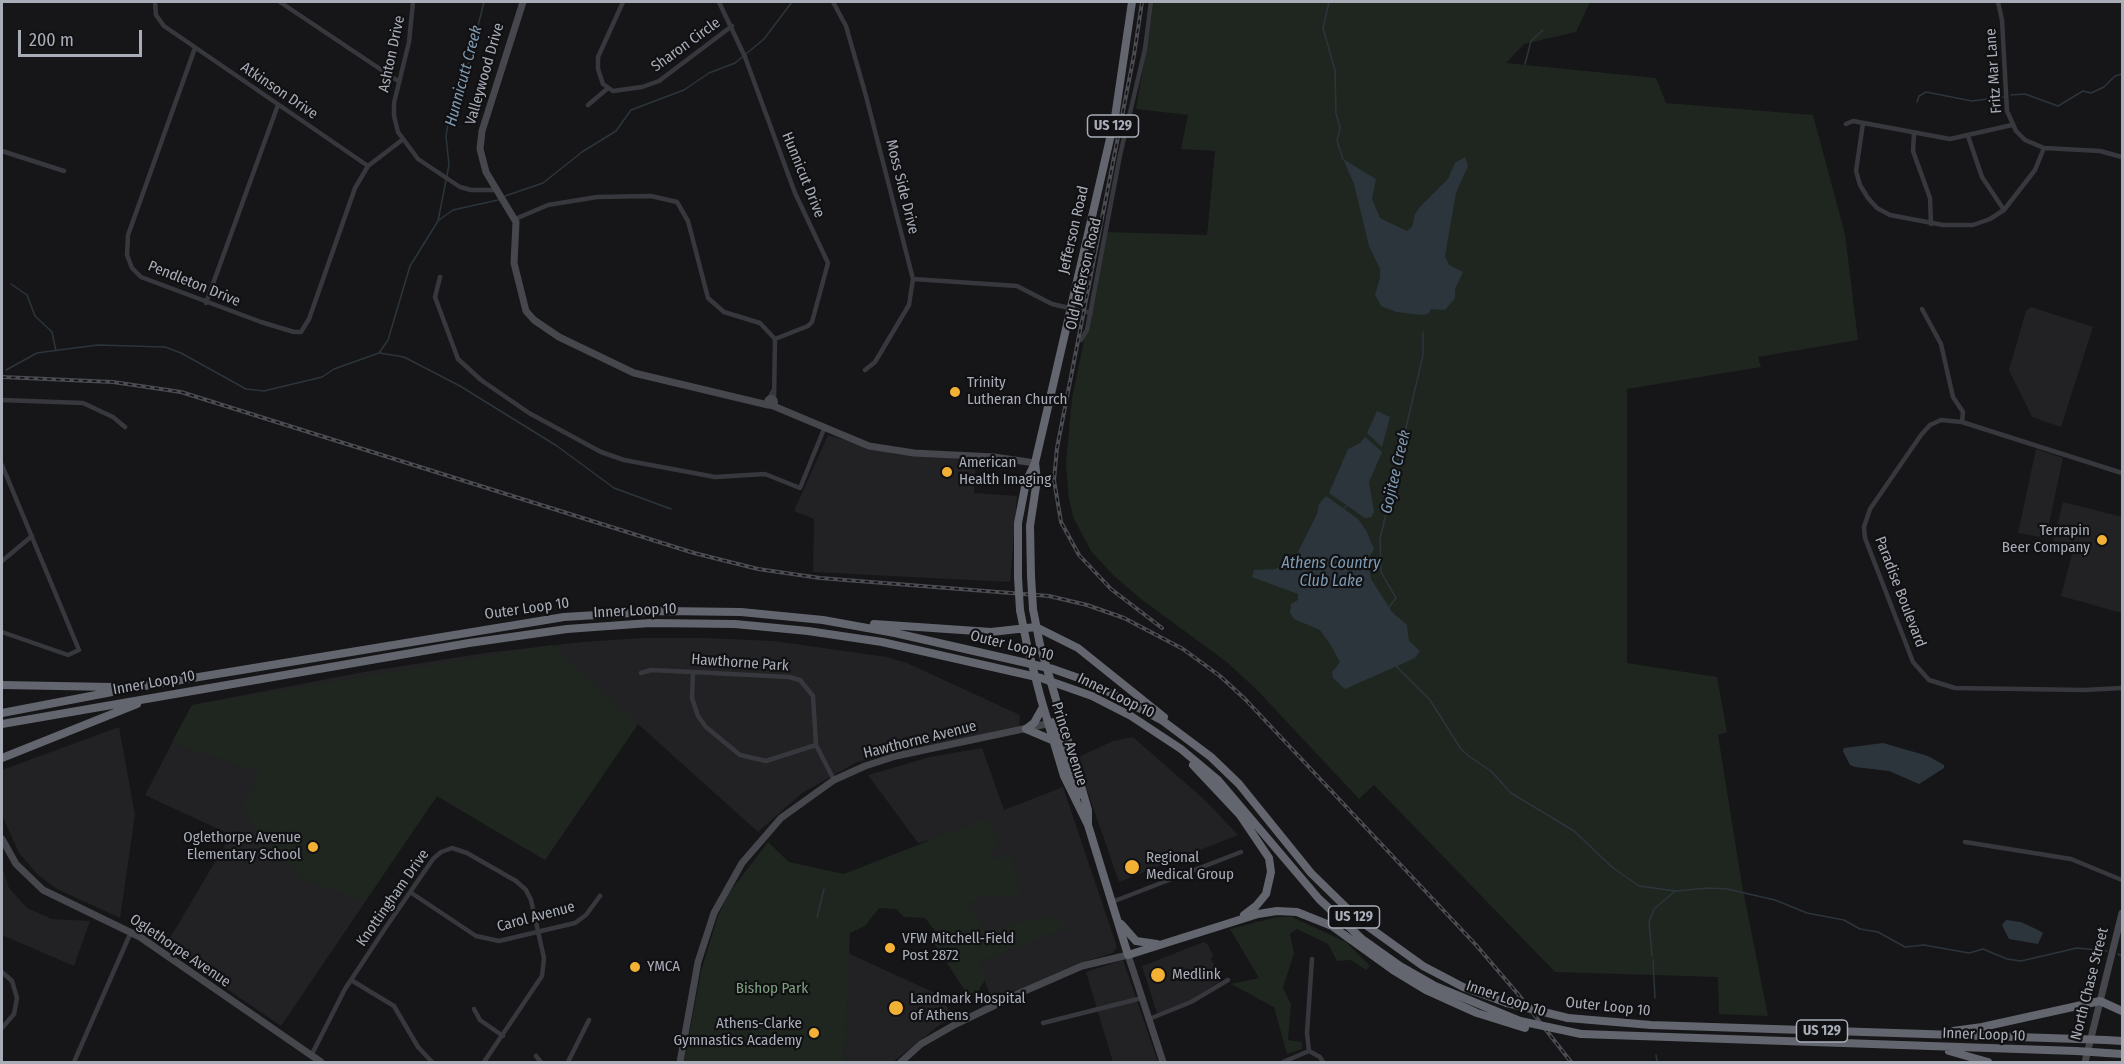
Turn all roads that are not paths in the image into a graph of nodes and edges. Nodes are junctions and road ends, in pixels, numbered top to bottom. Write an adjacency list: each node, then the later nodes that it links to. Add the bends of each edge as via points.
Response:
1 (155, 2): 12 (street, Atkinson Drive, via 160,23)
2 (280, 2): 13 (street)
3 (412, 2): 13 (street, Ashton Drive, via 412,26)
4 (523, 2): 28 (main road, Valleywood Drive, via 481,141 483,164)
5 (623, 2): 14 (street, via 598,57 600,77)
6 (719, 2): 11 (street, Hunnicut Drive)
7 (833, 2): 33 (street, Moss Side Drive, via 846,26)
8 (1132, 2): 36 (highway, Jefferson Road / US 129, via 1115,117)
9 (1150, 2): 37 (street, Old Jefferson Road, via 1145,49 1120,154)
10 (1998, 2): 19 (street, Fritz Mar Lane, via 2007,111)
11 (732, 26): 14 (street, Sharon Circle, via 659,81 624,91); 38 (street, Hunnicut Drive, via 795,193 828,263 812,322)
12 (195, 48): 15 (street, Atkinson Drive); 34 (street, Pendleton Drive, via 126,249 132,268 146,280)
13 (398, 81): 22 (street, Ashton Drive, via 394,116)
14 (607, 89): 16 (street)
15 (278, 105): 26 (street, Atkinson Drive); 34 (street)
16 (588, 105)
17 (1863, 123): 18 (street); 20 (street); 31 (street, via 1856,164 1863,192 1877,208 1890,215)
18 (1846, 124)
19 (2012, 125): 21 (street); 23 (street, Fritz Mar Lane, via 2025,140)
20 (1914, 133): 21 (street, via 1942,138); 31 (street, via 1913,151 1930,198)
21 (1968, 136): 29 (street, via 1982,177)
22 (402, 140): 26 (street); 28 (street, Ashton Drive, via 425,164 460,187)
23 (2044, 148): 25 (street, Fritz Mar Lane, via 2100,151); 29 (street, via 2035,170)
24 (2, 151): 27 (street)
25 (2122, 157)
26 (368, 166): 34 (street, Pendleton Drive, via 355,188 301,332)
27 (64, 171)
28 (497, 190): 30 (main road, Valleywood Drive)
29 (2004, 210): 31 (street, via 1973,225)
30 (515, 219): 38 (street, via 537,208 579,199 642,196 674,200 685,213 708,298 724,312 760,323); 42 (main road, via 517,279 523,305 534,320 579,348 634,373)
31 (1931, 224)
32 (440, 277): 45 (street, via 435,297 458,359 529,413 601,452 714,477 765,474 800,488)
33 (913, 279): 36 (street, via 1015,286); 40 (street, Moss Side Drive, via 906,311 875,362)
34 (206, 303)
35 (1922, 309): 43 (street, via 1941,344 1953,397 1963,412)
36 (1070, 310): 37 (street); 46 (highway, Jefferson Road / US 129)
37 (1091, 313): 39 (street, Old Jefferson Road)
38 (775, 339): 42 (street)
39 (1081, 340)
40 (865, 370)
41 (2, 400): 44 (street, via 83,404 113,417)
42 (771, 402): 45 (main road)
43 (1962, 422): 48 (street, Paradise Boulevard); 61 (street, Paradise Boulevard, via 1941,420 1925,430 1865,520 1865,538 1917,669 1929,680 1946,687)
44 (125, 427)
45 (824, 429): 46 (main road, via 891,451)
46 (1035, 463): 52 (highway, Jefferson Road / US 129, bridge, via 1026,482 1018,523); 53 (highway, Jefferson Road / US 129, bridge, via 1030,576)
47 (2, 465): 49 (street)
48 (2122, 473)
49 (32, 536): 50 (street); 54 (street, via 78,643 78,652 68,655)
50 (2, 561)
51 (835, 622): 52 (highway, via 985,632); 60 (highway, Outer Loop 10, via 708,611 564,616); 69 (highway, Outer Loop 10, via 1053,669 1135,704)
52 (1023, 627): 53 (highway); 55 (highway, Jefferson Road / US 129, bridge)
53 (1036, 627): 58 (highway, Jefferson Road, bridge); 69 (highway, US 129, via 1094,659)
54 (2, 632)
55 (1032, 667): 63 (highway, Prince Avenue / US 129, bridge)
56 (693, 672): 57 (street, Hawthorne Park); 71 (street, Hawthorne Park, via 800,680 813,696); 71 (street, via 692,698 698,716 740,755 766,761)
57 (641, 673)
58 (1048, 674): 65 (highway, Prince Avenue, bridge, via 1058,703)
59 (2, 685): 60 (highway)
60 (138, 687): 64 (highway, Outer Loop 10)
61 (2122, 688)
62 (154, 697): 66 (highway, Inner Loop 10); 67 (highway, Inner Loop 10, via 539,632 709,623 848,636 1024,673 1092,696); 72 (highway)
63 (1042, 703): 65 (highway, Prince Avenue / US 129); 68 (highway, via 1034,723)
64 (2, 713)
65 (1054, 722): 68 (main road, Hawthorne Avenue); 70 (highway, Prince Avenue / US 129); 74 (highway, Prince Avenue, via 1087,805)
66 (2, 724)
67 (1150, 727): 84 (highway, via 1221,792 1266,851 1271,872 1266,894); 100 (highway, Inner Loop 10, via 1223,785 1319,899 1362,939 1435,986)
68 (1026, 729): 70 (highway); 73 (main road, Hawthorne Avenue, via 896,756)
69 (1185, 737): 102 (highway, Outer Loop 10 / US 129, bridge, via 1239,784 1319,882 1359,920 1423,966 1470,989 1568,1018 1640,1025)
70 (1052, 740): 74 (highway, Prince Avenue / US 129, via 1071,793)
71 (816, 745): 73 (street, Hawthorne Park)
72 (2, 758)
73 (834, 780): 116 (main road, Hawthorne Avenue, via 781,818 729,883 703,942)
74 (1088, 825): 81 (highway, Prince Avenue / US 129)
75 (2, 839): 85 (main road, Oglethorpe Avenue, via 16,864 37,886)
76 (1965, 842): 78 (street, via 2071,859)
77 (1241, 852): 81 (street)
78 (2122, 880)
79 (410, 892): 86 (street, Carol Avenue, via 485,940 507,940); 86 (street, Knottingham Drive, via 435,856 448,848 456,849 523,886 531,900); 91 (street, Knottingham Drive)
80 (600, 896): 86 (street, Carol Avenue, via 579,921)
81 (1112, 902): 83 (highway, Prince Avenue / US 129)
82 (2122, 913): 94 (main road, North Chase Street)
83 (1117, 919): 87 (highway, via 1136,941); 88 (highway, Prince Avenue / US 129)
84 (1235, 920): 87 (highway, US 129); 100 (highway, US 129, via 1277,911 1315,917 1426,990 1477,1013)
85 (131, 932): 108 (main road, Oglethorpe Avenue); 110 (street)
86 (538, 932): 103 (street, Knottingham Drive, via 544,971)
87 (1163, 944): 88 (highway, US 129)
88 (1128, 955): 93 (main road, Prince Avenue); 117 (main road, via 1084,966 1013,996 921,1044)
89 (1312, 958): 106 (street)
90 (2, 972): 101 (street, via 12,981 17,998 14,1014)
91 (351, 980): 108 (street, Knottingham Drive); 112 (street, via 394,1006 415,1044)
92 (1228, 980): 97 (street, via 1179,1008)
93 (1142, 998): 97 (main road, Prince Avenue); 99 (street)
94 (2100, 1001): 96 (highway); 102 (highway, via 1982,1027); 122 (main road, North Chase Street)
95 (474, 1009): 103 (street, via 480,1020)
96 (2122, 1011)
97 (1149, 1019): 118 (main road, Prince Avenue)
98 (589, 1020): 115 (street)
99 (1043, 1023)
100 (1523, 1024): 105 (highway, Inner Loop 10 / US 129, bridge, via 1581,1034)
101 (2, 1028)
102 (1908, 1034): 104 (highway, Outer Loop 10 / US 129, bridge)
103 (503, 1036): 113 (street, Knottingham Drive)
104 (2122, 1041)
105 (1929, 1047): 107 (highway, Inner Loop 10 / US 129, bridge); 121 (highway)
106 (1309, 1050): 119 (street); 120 (street)
107 (2122, 1054)
108 (311, 1056): 111 (main road, Oglethorpe Avenue)
109 (536, 1056): 114 (street)
110 (74, 1062)
111 (321, 1062)
112 (432, 1062)
113 (484, 1062)
114 (541, 1062)
115 (568, 1062)
116 (680, 1062)
117 (901, 1062)
118 (1163, 1062)
119 (1283, 1062)
120 (1323, 1062)
121 (1988, 1062)
122 (2085, 1062)

